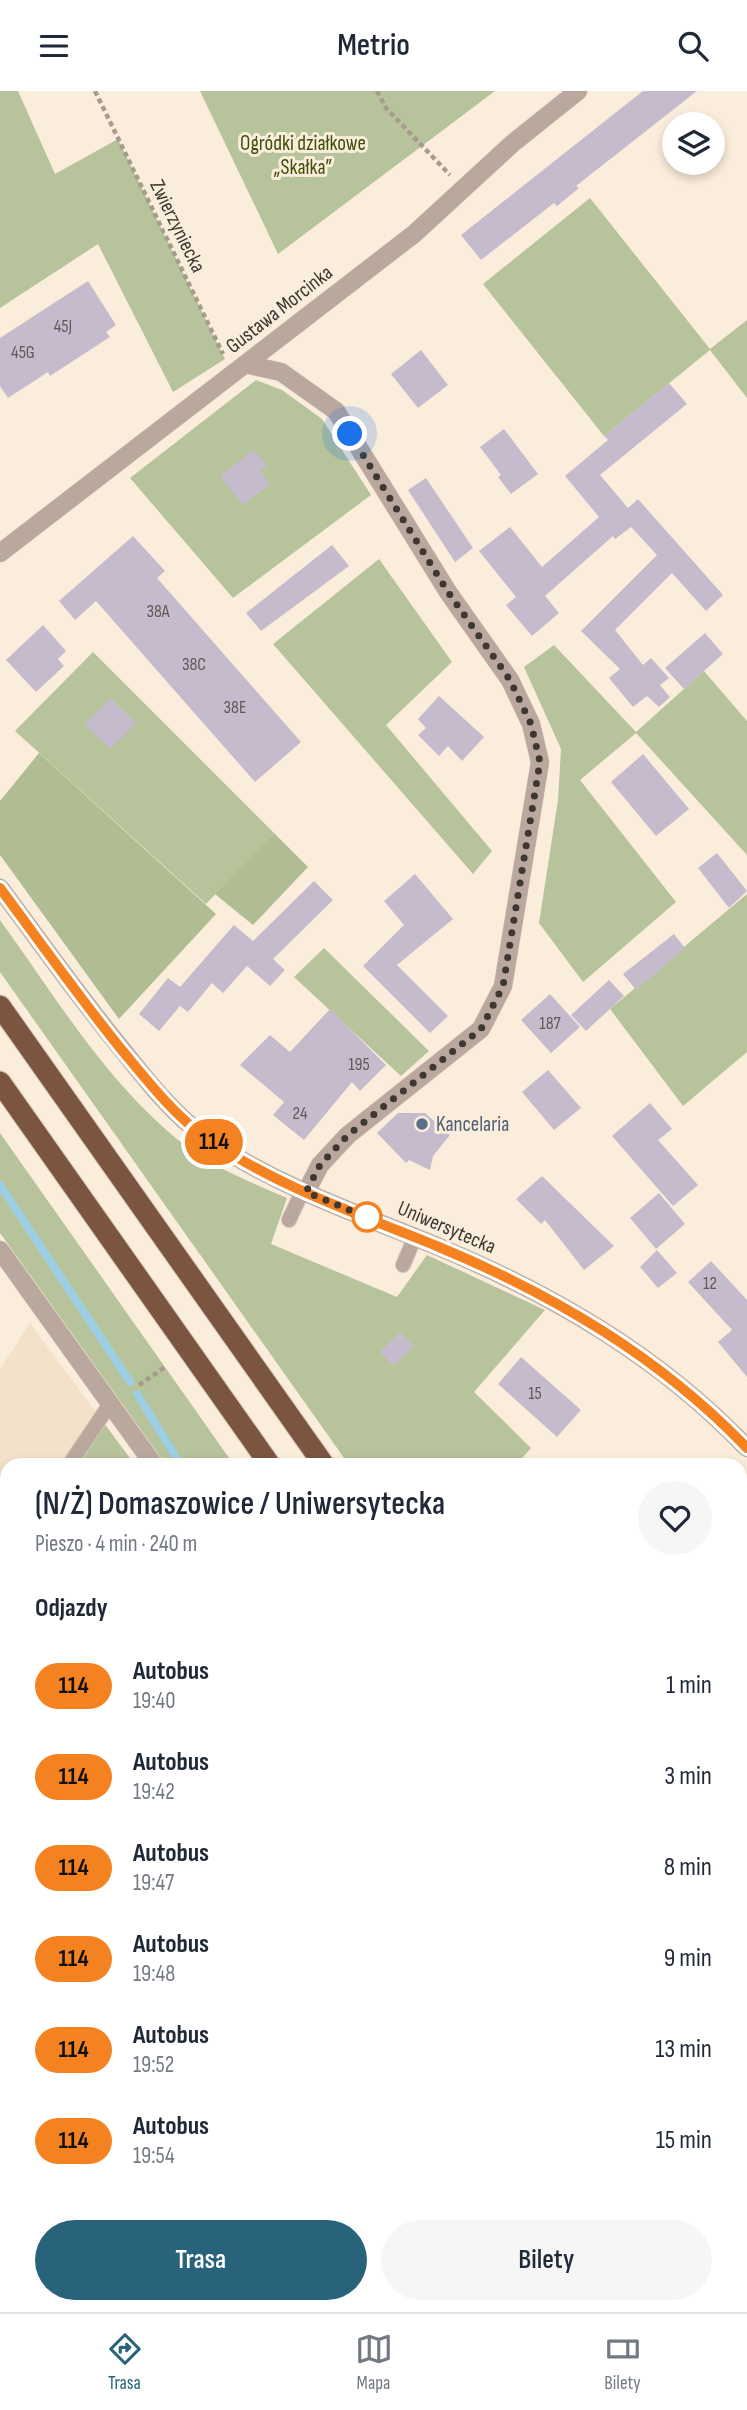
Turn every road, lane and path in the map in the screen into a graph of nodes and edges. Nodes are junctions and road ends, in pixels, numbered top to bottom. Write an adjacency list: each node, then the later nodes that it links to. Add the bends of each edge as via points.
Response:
1 (95, 91): 5 (path, Zwierzyniecka)
2 (377, 91): 4 (path, via 386,108)
3 (578, 91): 4 (street, Gustawa Morcinka)
4 (463, 189): 5 (street, Gustawa Morcinka, via 414,234)
5 (239, 369): 6 (street, Gustawa Morcinka); 10 (street, via 281,372 336,411 448,592 510,680 531,724 540,762 503,986 481,1029 348,1135)
6 (0, 553)
7 (0, 888): 10 (street, Uniwersytecka, via 108,1033 178,1113 239,1158)
8 (0, 1006): 22 (highway)
9 (0, 1082): 21 (highway)
10 (304, 1191): 11 (lane); 12 (street, Uniwersytecka)
11 (289, 1220)
12 (415, 1237): 14 (lane); 18 (street, Uniwersytecka, via 520,1283 620,1340 676,1382)
13 (0, 1250): 17 (street)
14 (403, 1265)
15 (165, 1367): 16 (path)
16 (139, 1385)
17 (110, 1404): 19 (lane); 20 (street)
18 (747, 1448)
19 (74, 1458)
20 (149, 1458)
21 (265, 1458)
22 (319, 1458)

